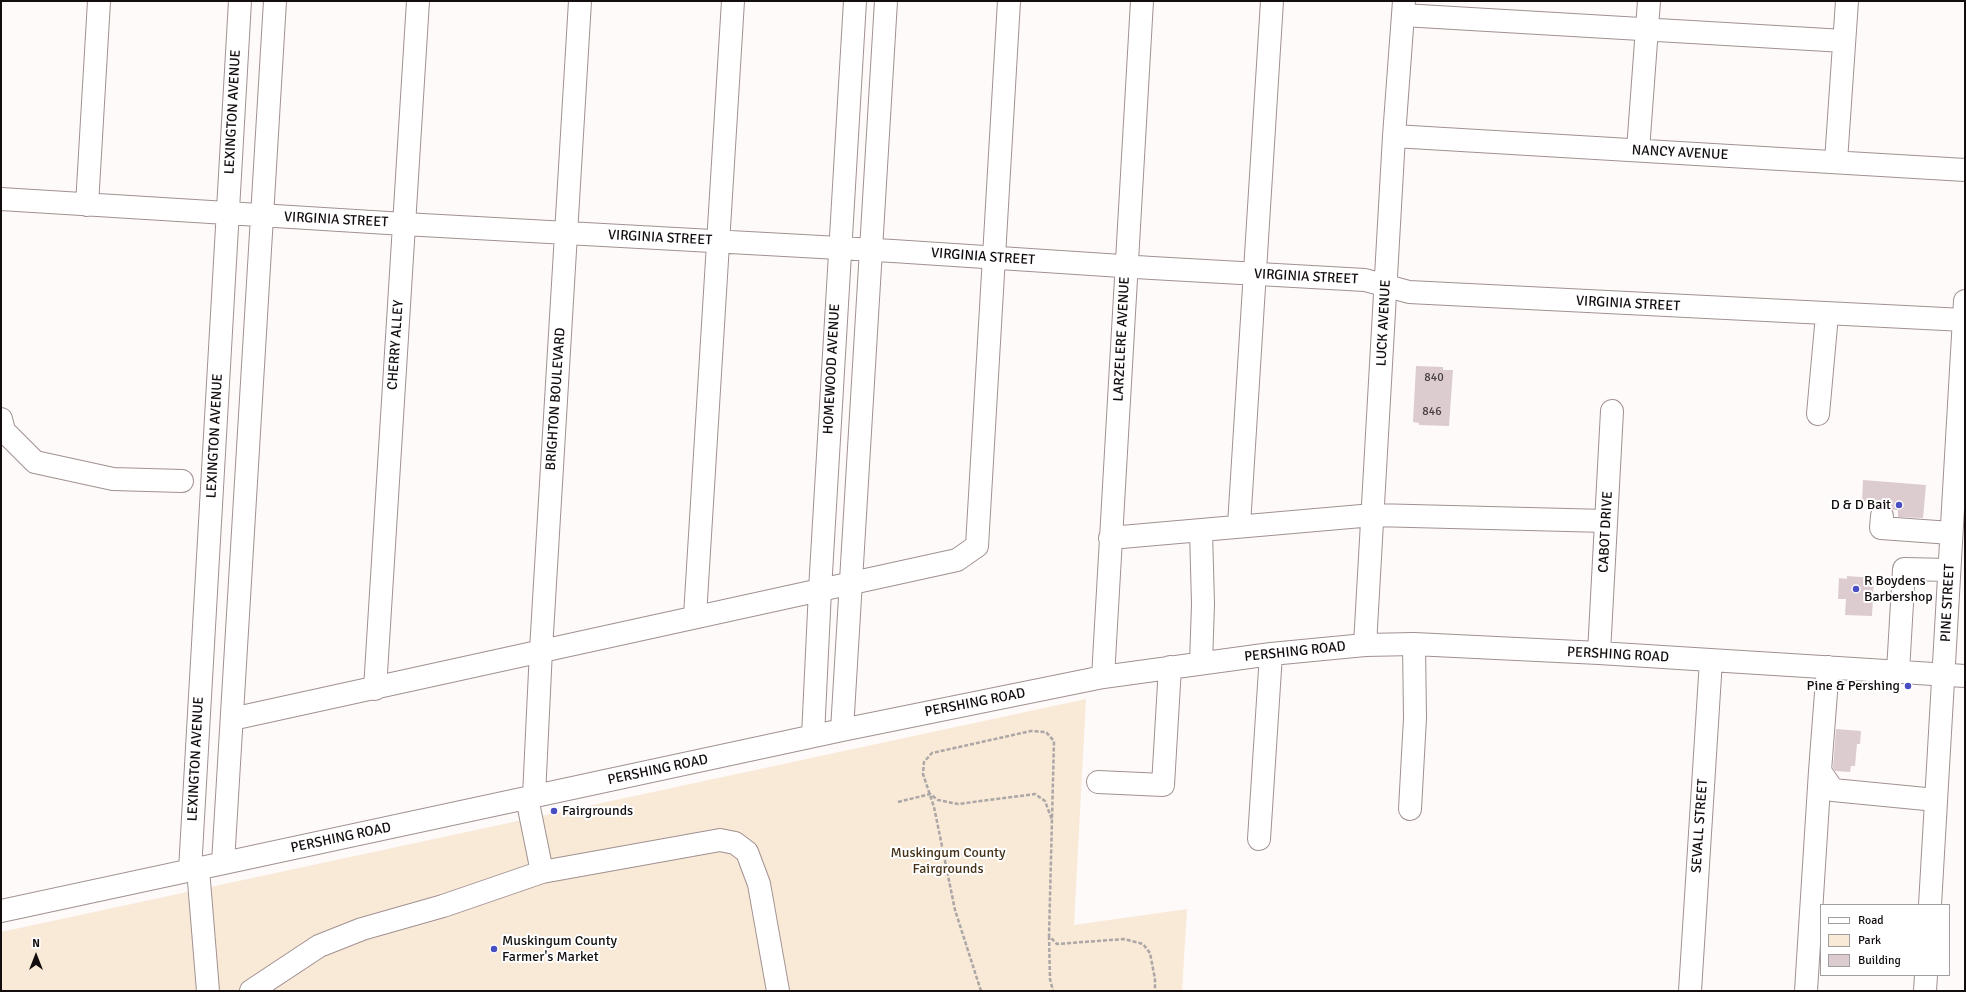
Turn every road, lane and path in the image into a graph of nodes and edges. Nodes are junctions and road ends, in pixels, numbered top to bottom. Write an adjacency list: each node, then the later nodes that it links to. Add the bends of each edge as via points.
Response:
1 (98, 1): 22 (street)
2 (240, 1): 23 (street, LEXINGTON AVENUE)
3 (275, 1): 24 (street)
4 (418, 1): 25 (street, CHERRY ALLEY)
5 (580, 1): 26 (street, BRIGHTON BOULEVARD)
6 (733, 1): 27 (street)
7 (855, 1): 28 (street, HOMEWOOD AVENUE)
8 (886, 1): 29 (street)
9 (1009, 1): 30 (street)
10 (1142, 1): 31 (street, LARZELERE AVENUE)
11 (1272, 1): 32 (street)
12 (1649, 1): 15 (street)
13 (1847, 1): 16 (street)
14 (1404, 8): 15 (street); 17 (street, LUCK AVENUE)
15 (1647, 30): 16 (street); 18 (street)
16 (1844, 41): 19 (street)
17 (1394, 136): 18 (street, NANCY AVENUE); 33 (street, LUCK AVENUE)
18 (1638, 150): 19 (street, NANCY AVENUE)
19 (1836, 161): 20 (street, NANCY AVENUE)
20 (1965, 170)
21 (1, 199): 22 (street, VIRGINIA STREET)
22 (87, 205): 23 (street, VIRGINIA STREET)
23 (228, 213): 24 (street, VIRGINIA STREET); 80 (street, LEXINGTON AVENUE)
24 (263, 216): 25 (street, VIRGINIA STREET); 67 (street)
25 (404, 224): 26 (street, VIRGINIA STREET); 66 (street, CHERRY ALLEY)
26 (566, 233): 27 (street, VIRGINIA STREET); 55 (street, BRIGHTON BOULEVARD)
27 (718, 241): 28 (street, VIRGINIA STREET); 52 (street)
28 (839, 248): 29 (street, VIRGINIA STREET); 51 (street, HOMEWOOD AVENUE)
29 (871, 250): 30 (street, VIRGINIA STREET); 50 (street)
30 (994, 257): 31 (street, VIRGINIA STREET); 50 (street, via 977,546 956,560)
31 (1126, 267): 32 (street, VIRGINIA STREET); 48 (street, LARZELERE AVENUE)
32 (1254, 274): 33 (street, VIRGINIA STREET, via 1365,280); 45 (street)
33 (1386, 287): 35 (street, VIRGINIA STREET, via 1409,292); 42 (street, LUCK AVENUE)
34 (1964, 311): 35 (street, VIRGINIA STREET); 36 (street, PINE STREET)
35 (1827, 315): 38 (street)
36 (1963, 366): 39 (street, PINE STREET)
37 (1612, 411): 44 (street, CABOT DRIVE)
38 (1818, 414)
39 (1962, 417): 47 (street, PINE STREET)
40 (1, 420): 41 (street, via 4,431 35,462 113,479)
41 (182, 482)
42 (1373, 515): 44 (street); 45 (street); 54 (street, LUCK AVENUE)
43 (1882, 516): 47 (street, via 1882,528)
44 (1606, 521): 56 (street, CABOT DRIVE)
45 (1239, 525): 46 (street)
46 (1202, 531): 48 (street); 59 (street)
47 (1952, 534): 49 (street, PINE STREET)
48 (1110, 538): 65 (street, LARZELERE AVENUE)
49 (1949, 570): 62 (street, via 1904,569); 63 (street, PINE STREET)
50 (851, 582): 51 (street); 68 (street)
51 (820, 590): 52 (street); 69 (street, HOMEWOOD AVENUE)
52 (695, 616): 55 (street)
53 (1414, 644): 54 (street, PERSHING ROAD); 56 (street, PERSHING ROAD); 76 (street, via 1415,718)
54 (1365, 645): 57 (street, PERSHING ROAD)
55 (541, 650): 66 (street); 73 (street, BRIGHTON BOULEVARD)
56 (1599, 653): 58 (street, PERSHING ROAD)
57 (1271, 654): 59 (street, PERSHING ROAD); 78 (street)
58 (1711, 660): 61 (street, PERSHING ROAD); 92 (street, SEVALL STREET)
59 (1201, 663): 60 (street, PERSHING ROAD)
60 (1170, 667): 65 (street, PERSHING ROAD); 71 (street, via 1163,785)
61 (1828, 667): 62 (street, PERSHING ROAD); 70 (street)
62 (1898, 671): 63 (street, PERSHING ROAD)
63 (1944, 674): 64 (street, PERSHING ROAD); 74 (street, PINE STREET)
64 (1965, 676)
65 (1103, 677): 68 (street, PERSHING ROAD)
66 (375, 689): 67 (street)
67 (232, 719): 79 (street)
68 (842, 730): 69 (street, PERSHING ROAD)
69 (813, 736): 73 (street, PERSHING ROAD)
70 (1820, 771): 74 (street, via 1833,790); 93 (street)
71 (1098, 782)
72 (930, 794): 75 (path); 77 (path, via 938,800 958,804 1035,794 1045,800); 77 (path, via 923,774 924,762 932,753 1031,731 1046,732 1054,741); 89 (path, via 955,910)
73 (531, 797): 79 (street, PERSHING ROAD); 81 (street, BRIGHTON BOULEVARD)
74 (1936, 800): 82 (street, PINE STREET)
75 (898, 802)
76 (1410, 810)
77 (1052, 823): 84 (path)
78 (1259, 839)
79 (223, 863): 80 (street, PERSHING ROAD)
80 (194, 870): 83 (street, PERSHING ROAD); 86 (street, LEXINGTON AVENUE)
81 (542, 872): 87 (street, via 443,906 362,929 319,946); 88 (street, via 720,840 735,843 747,852 759,884)
82 (1930, 904)
83 (1, 911)
84 (1049, 936): 90 (path, via 1050,979); 91 (path, via 1058,944 1124,939 1142,944 1150,953)
85 (1926, 976): 94 (street)
86 (208, 991)
87 (251, 991)
88 (778, 991)
89 (981, 991)
90 (1053, 991)
91 (1155, 991)
92 (1690, 991)
93 (1806, 991)
94 (1925, 991)

